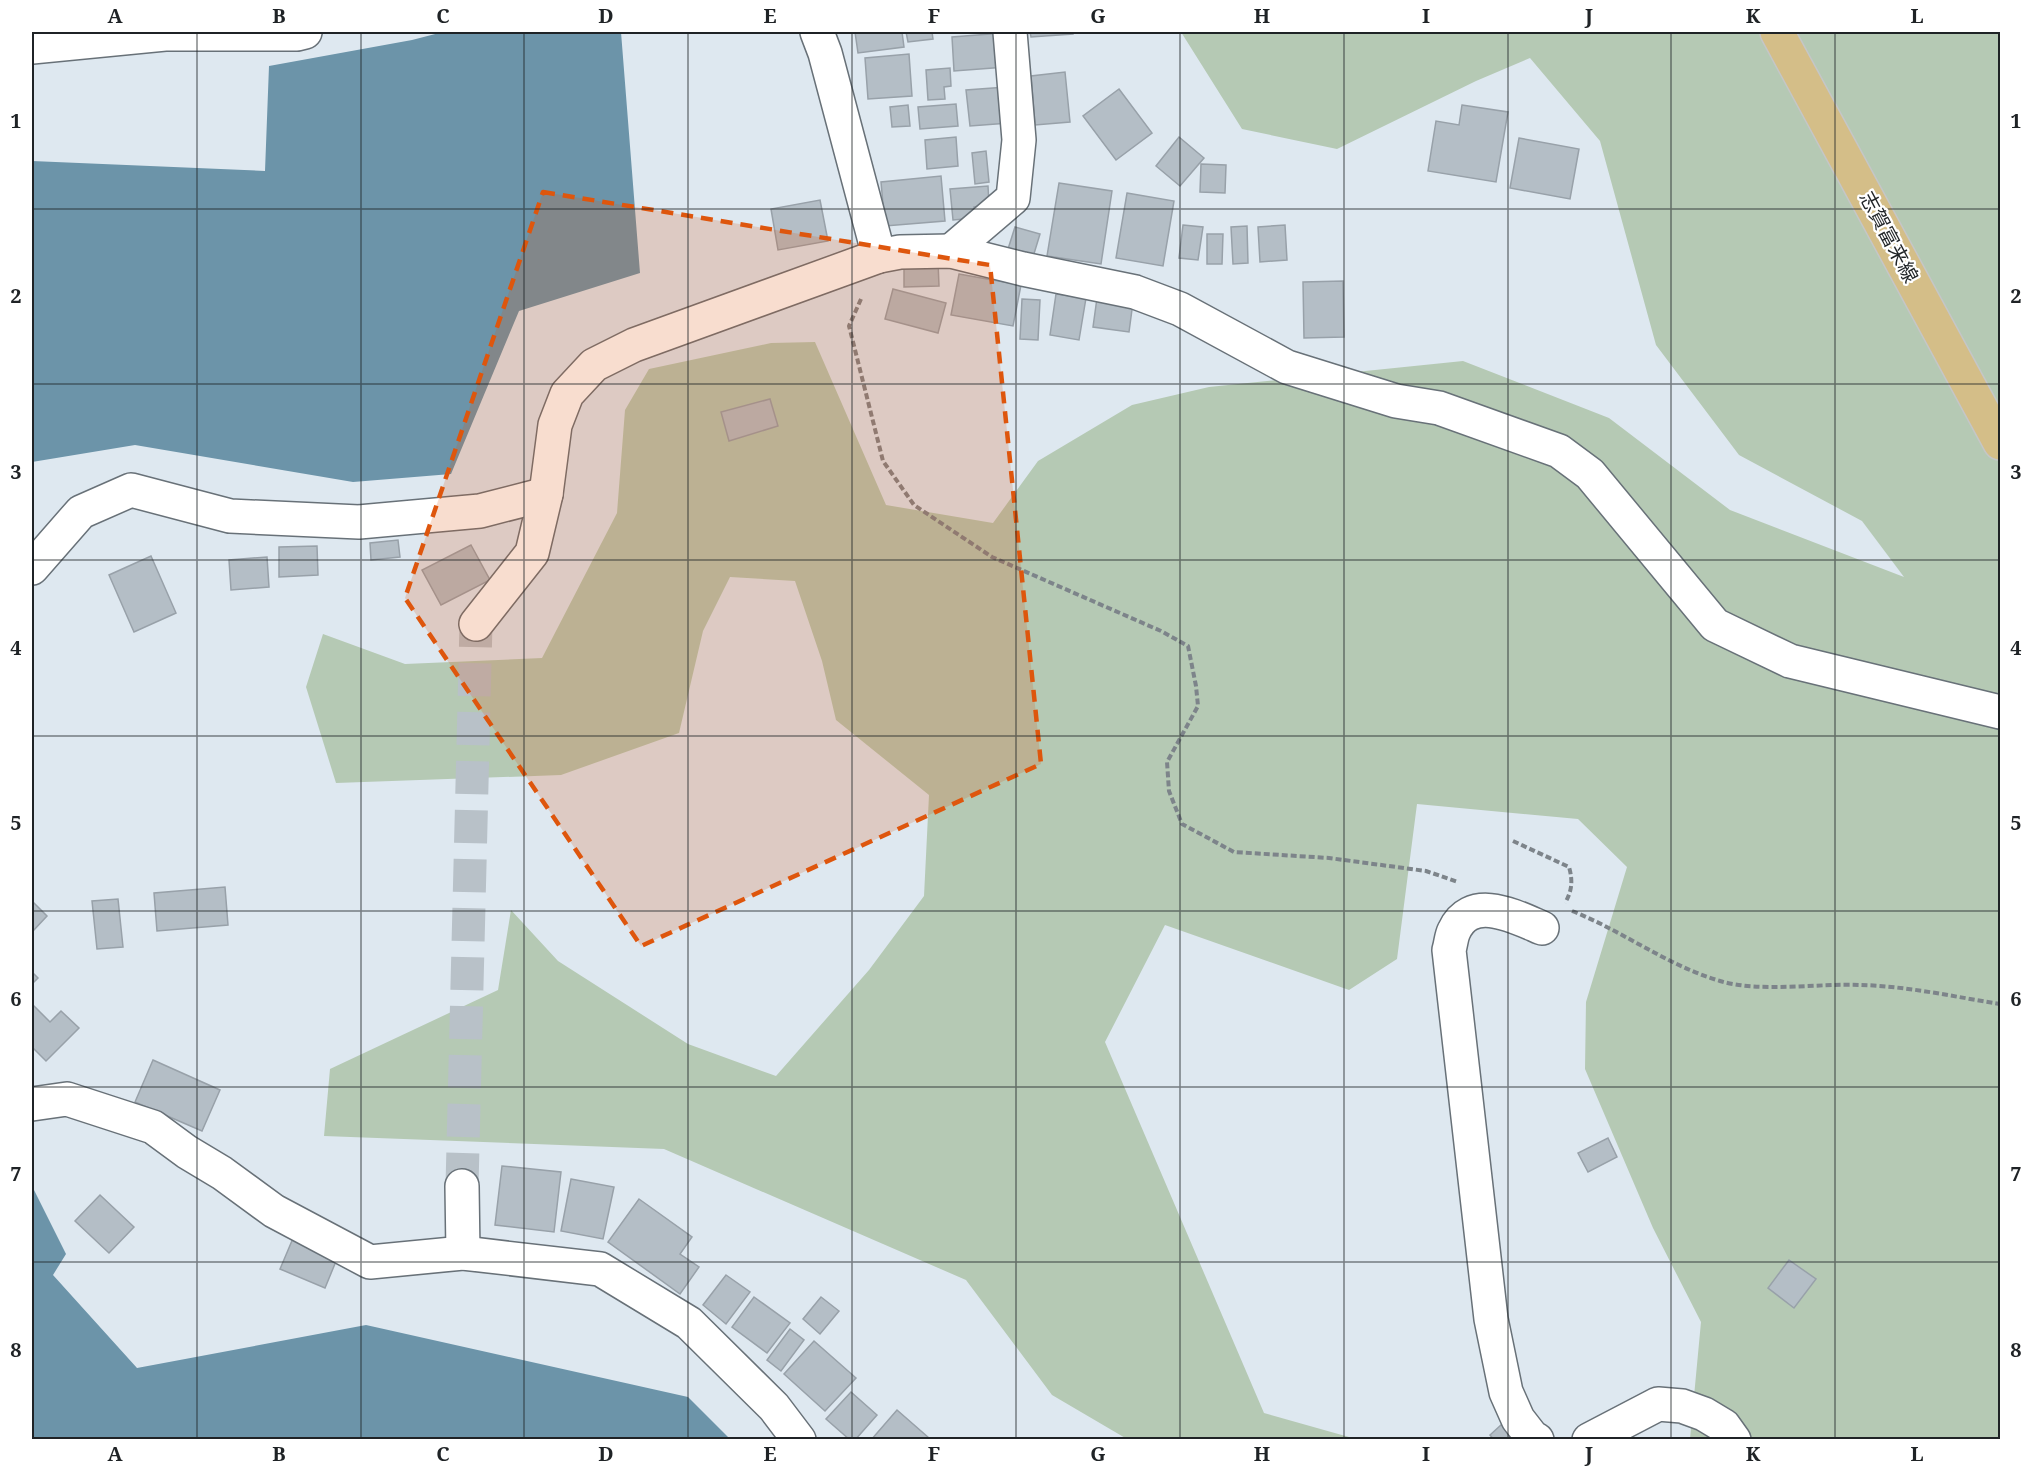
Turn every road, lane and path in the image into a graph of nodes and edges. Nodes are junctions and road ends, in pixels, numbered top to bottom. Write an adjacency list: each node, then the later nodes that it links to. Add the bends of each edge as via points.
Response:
1 (305, 32): 5 (street, via 165,34)
2 (817, 32): 7 (street)
3 (1010, 32): 6 (street, via 1019,140 1012,198)
4 (1778, 32): 8 (main road, 志賀富来線)
5 (32, 47)
6 (951, 251): 7 (street); 12 (street, via 1136,292 1180,309 1287,368 1396,401 1439,408 1559,451 1590,474 1714,625 1790,661)
7 (879, 256): 9 (street, via 634,345 594,365 567,394 555,425); 14 (path, via 849,326 883,461 914,505 992,557 1188,646 1198,706 1167,762 1169,791 1182,824 1234,852 1329,858 1426,871)
8 (2001, 443)
9 (546, 494): 10 (street, via 480,511 358,522 230,516 131,490 81,512); 11 (street, via 532,553)
10 (32, 568)
11 (476, 624)
12 (2001, 712)
13 (1513, 842): 16 (path, via 1569,867 1571,893 1563,907 1660,957 1721,981 1754,986 1862,984)
14 (1468, 886)
15 (1542, 928): 21 (street, via 1505,912 1486,909 1467,916 1454,930 1449,950 1491,1319 1506,1392 1518,1419)
16 (2001, 1004)
17 (32, 1104): 19 (street, via 67,1099 153,1127 274,1211 370,1262)
18 (462, 1185): 19 (street)
19 (463, 1253): 20 (street, via 600,1269 689,1323 774,1407)
20 (799, 1440)
21 (1537, 1440)
22 (1589, 1440): 23 (street, via 1658,1404 1682,1406 1704,1414 1724,1426)
23 (1734, 1440)

